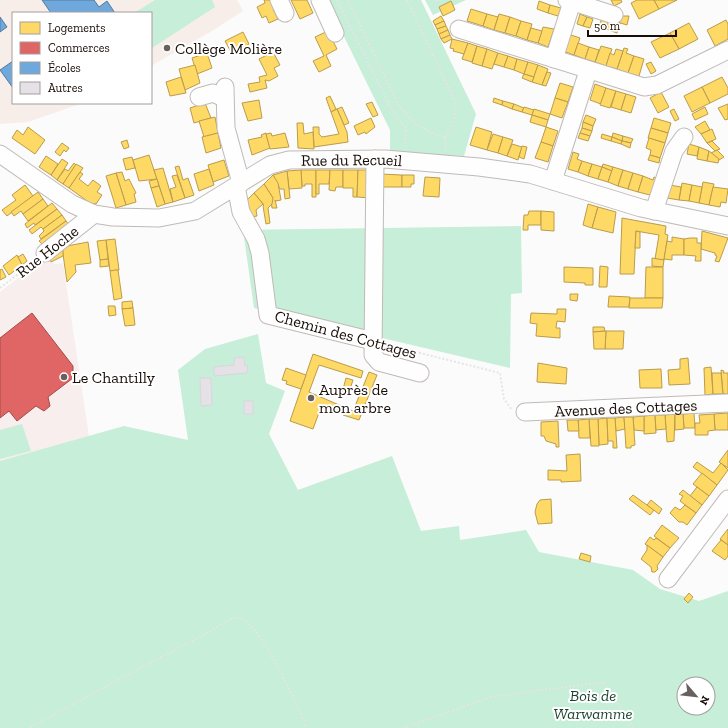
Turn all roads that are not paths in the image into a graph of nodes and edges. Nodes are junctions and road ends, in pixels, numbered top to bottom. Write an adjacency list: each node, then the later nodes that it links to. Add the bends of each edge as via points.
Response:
1 (320, 0): 5 (street)
2 (570, 1): 3 (street); 7 (street)
3 (614, 15)
4 (458, 29): 7 (street)
5 (335, 33)
6 (728, 50): 8 (street, via 653,87 639,87)
7 (554, 60): 8 (street)
8 (588, 71): 13 (street)
9 (199, 97): 14 (street, via 224,93 226,128)
10 (684, 137): 15 (street, via 674,151)
11 (0, 154): 16 (street, Rue du Recueil, via 60,197)
12 (375, 159): 13 (street, Rue du Recueil, via 504,170); 14 (street, Rue du Recueil, via 289,160 270,165); 19 (street)
13 (552, 181): 15 (street, Rue du Recueil)
14 (238, 185): 16 (street, Rue du Recueil, via 206,206 170,217 131,218); 19 (street, Chemin des Cottages, via 241,212 260,253 268,315)
15 (654, 211): 17 (street, Rue du Recueil)
16 (94, 214): 18 (street, Rue Hoche)
17 (728, 226)
18 (45, 254)
19 (373, 341): 20 (street, via 373,355 379,362)
20 (420, 372)
21 (728, 403): 22 (street, Avenue des Cottages)
22 (525, 412)
23 (728, 499): 24 (street)
24 (668, 579)

